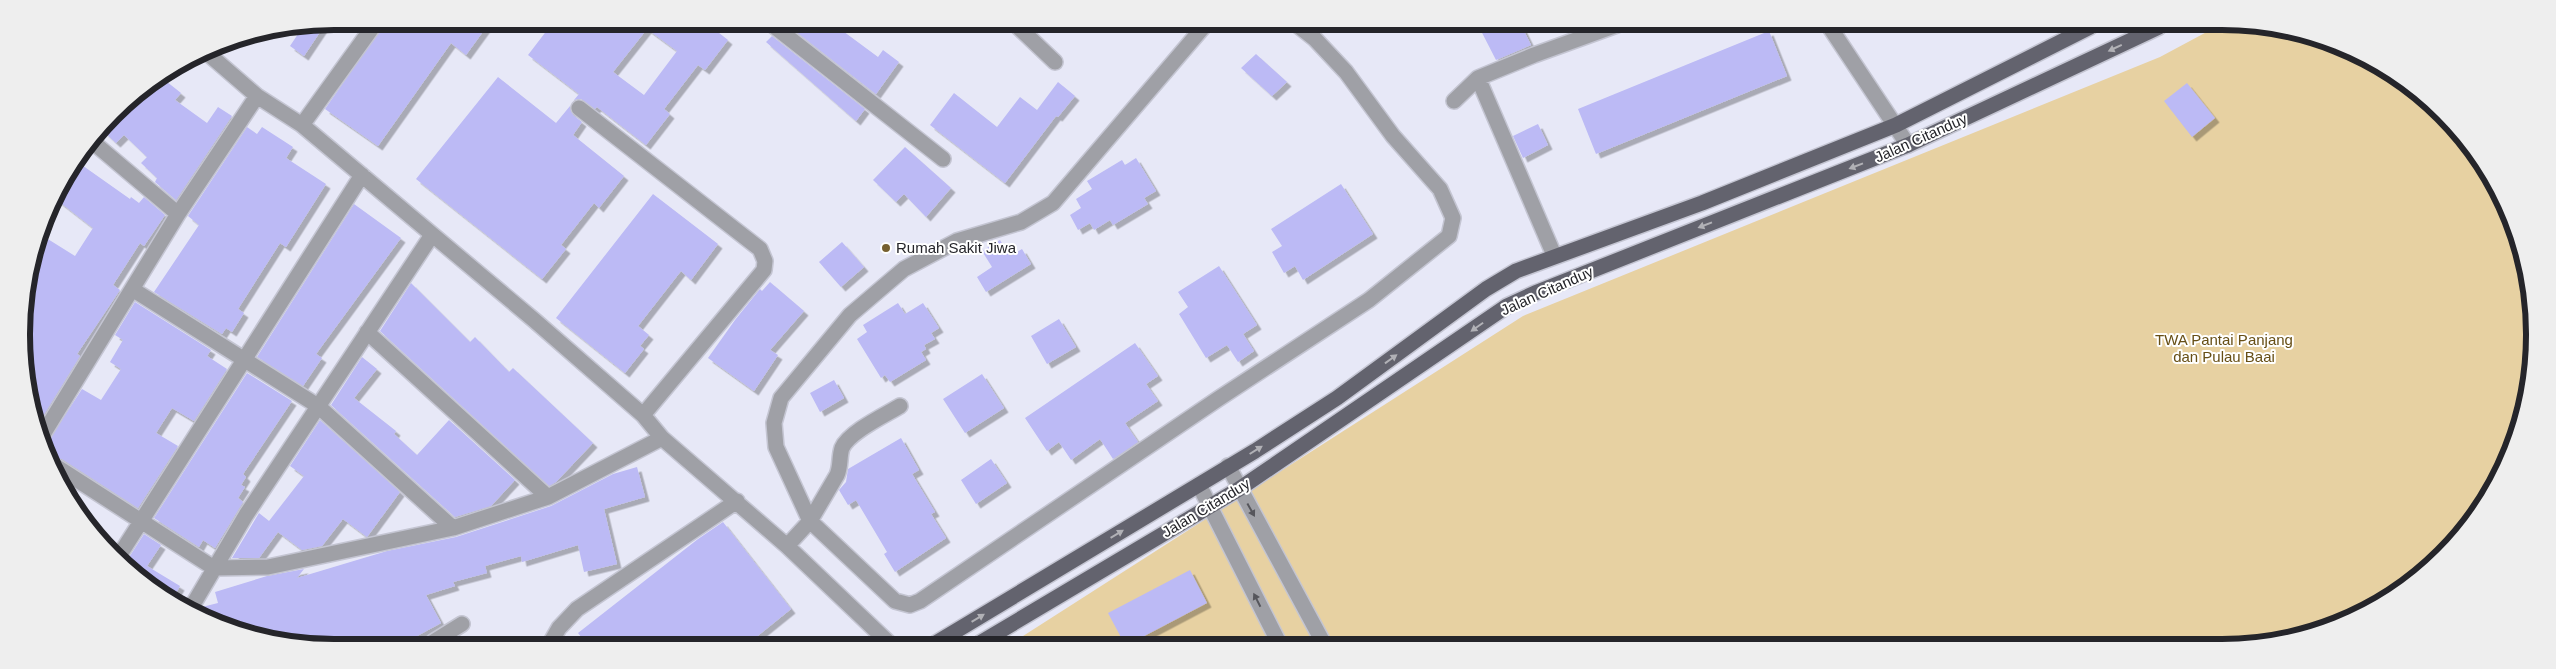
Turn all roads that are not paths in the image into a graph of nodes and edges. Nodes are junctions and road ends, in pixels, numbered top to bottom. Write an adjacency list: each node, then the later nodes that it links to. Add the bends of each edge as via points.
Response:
1 (371, 30): 17 (street)
2 (779, 30): 20 (street)
3 (1021, 30): 11 (street)
4 (1201, 30): 41 (street, via 1053,203 1020,222 957,241 904,269 850,315 781,398 774,423 776,447)
5 (1304, 30): 41 (street, via 1346,72 1393,136 1440,189 1453,218 1449,236 1369,300 920,601 910,605 895,601)
6 (1603, 30): 12 (street)
7 (1832, 30): 16 (street)
8 (2084, 30): 16 (main road, Jalan Citanduy)
9 (2154, 30): 19 (main road, Jalan Citanduy, one-way to 19)
10 (211, 56): 13 (street)
11 (1055, 62)
12 (1478, 78): 14 (street); 24 (street)
13 (257, 96): 17 (street); 22 (street)
14 (1454, 101)
15 (580, 108): 30 (street, via 760,249 766,261 764,270)
16 (1896, 125): 19 (street); 24 (main road, Jalan Citanduy, via 1702,203)
17 (302, 126): 21 (street)
18 (96, 146): 22 (street)
19 (1908, 146): 36 (main road, Jalan Citanduy, one-way to 36, via 1507,306)
20 (943, 159)
21 (362, 175): 23 (street); 27 (street)
22 (178, 214): 25 (street)
23 (432, 234): 26 (street); 30 (street)
24 (1554, 255): 33 (main road, Jalan Citanduy, one-way to 24, via 1337,398 1486,289 1516,271)
25 (132, 289): 27 (street); 31 (street)
26 (368, 332): 28 (street); 37 (street)
27 (244, 358): 28 (street); 40 (street)
28 (318, 406): 42 (street); 45 (street)
29 (900, 406): 41 (street, via 847,439 842,449 840,469)
30 (643, 415): 32 (street)
31 (45, 430)
32 (662, 438): 37 (street); 38 (street)
33 (1228, 466): 35 (main road, Jalan Citanduy); 36 (street)
34 (62, 470): 40 (street)
35 (1199, 485): 39 (street); 51 (main road, Jalan Citanduy, one-way to 35)
36 (1239, 489): 39 (main road, Jalan Citanduy); 54 (street, one-way to 54)
37 (548, 497): 42 (street)
38 (737, 501): 43 (street); 49 (street, via 577,609)
39 (1210, 506): 52 (main road, Jalan Citanduy); 53 (street, one-way to 39)
40 (140, 521): 44 (street); 45 (street)
41 (810, 521): 43 (street)
42 (453, 528): 45 (street, via 268,567)
43 (787, 546): 50 (street)
44 (121, 552)
45 (214, 568): 46 (street)
46 (193, 604)
47 (462, 624): 48 (street)
48 (438, 639)
49 (553, 639)
50 (885, 639)
51 (943, 639)
52 (987, 639)
53 (1276, 639)
54 (1321, 639)

